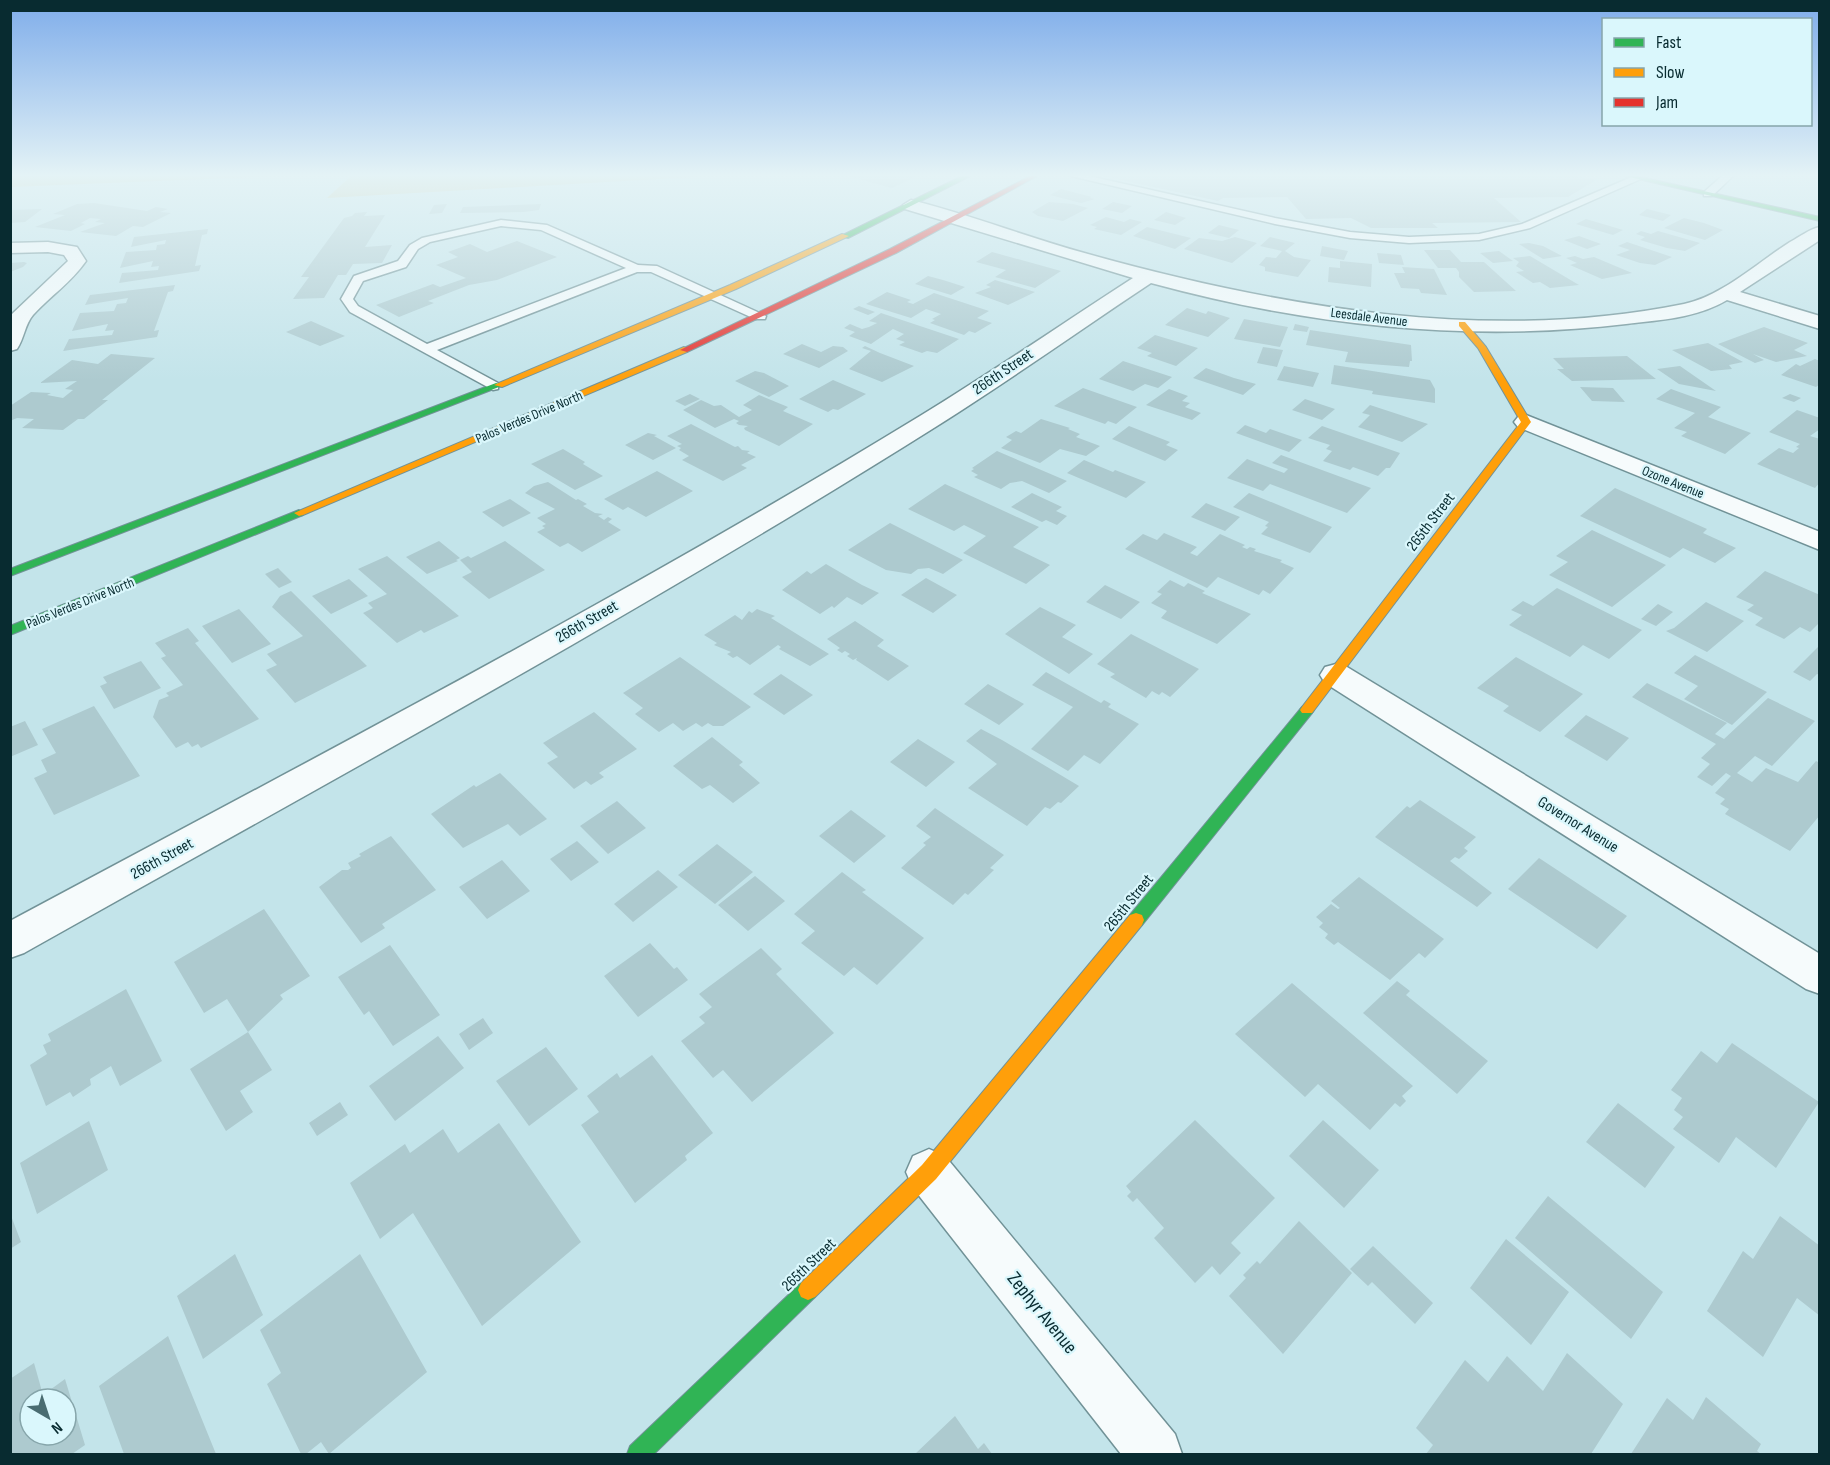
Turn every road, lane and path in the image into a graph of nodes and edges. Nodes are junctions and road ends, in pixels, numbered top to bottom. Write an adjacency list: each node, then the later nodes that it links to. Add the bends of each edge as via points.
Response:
1 (419, 244): 16 (lane, via 402,264 361,277 347,299 354,309)
2 (582, 244): 8 (lane)
3 (823, 244): 11 (main road)
4 (905, 244): 12 (main road, Palos Verdes Drive North)
5 (1041, 244): 9 (street, Leesdale Avenue)
6 (1800, 244): 10 (street, Leesdale Avenue)
7 (10, 248): 15 (street, via 71,251 77,261 62,280 22,314)
8 (636, 268): 11 (lane, via 653,269); 16 (lane)
9 (1147, 276): 14 (street, Leesdale Avenue, via 1303,309 1413,323); 23 (street, 266th Street, via 930,420 727,542 513,665)
10 (1725, 292): 13 (street); 14 (street, Leesdale Avenue, via 1706,303 1583,323)
11 (713, 295): 12 (lane); 17 (main road)
12 (760, 316): 21 (main road, Palos Verdes Drive North, via 535,415)
13 (1820, 323)
14 (1462, 324): 18 (main road, via 1482,346)
15 (10, 345)
16 (427, 350): 17 (lane)
17 (493, 386): 20 (main road)
18 (1526, 422): 19 (street, Ozone Avenue); 22 (main road, 265th Street)
19 (1820, 542)
20 (10, 573)
21 (10, 631)
22 (1336, 675): 24 (street, Governor Avenue); 25 (main road, 265th Street)
23 (10, 941)
24 (1820, 976)
25 (929, 1172): 26 (main road, 265th Street); 27 (street, Zephyr Avenue)
26 (638, 1455)
27 (1155, 1455)

